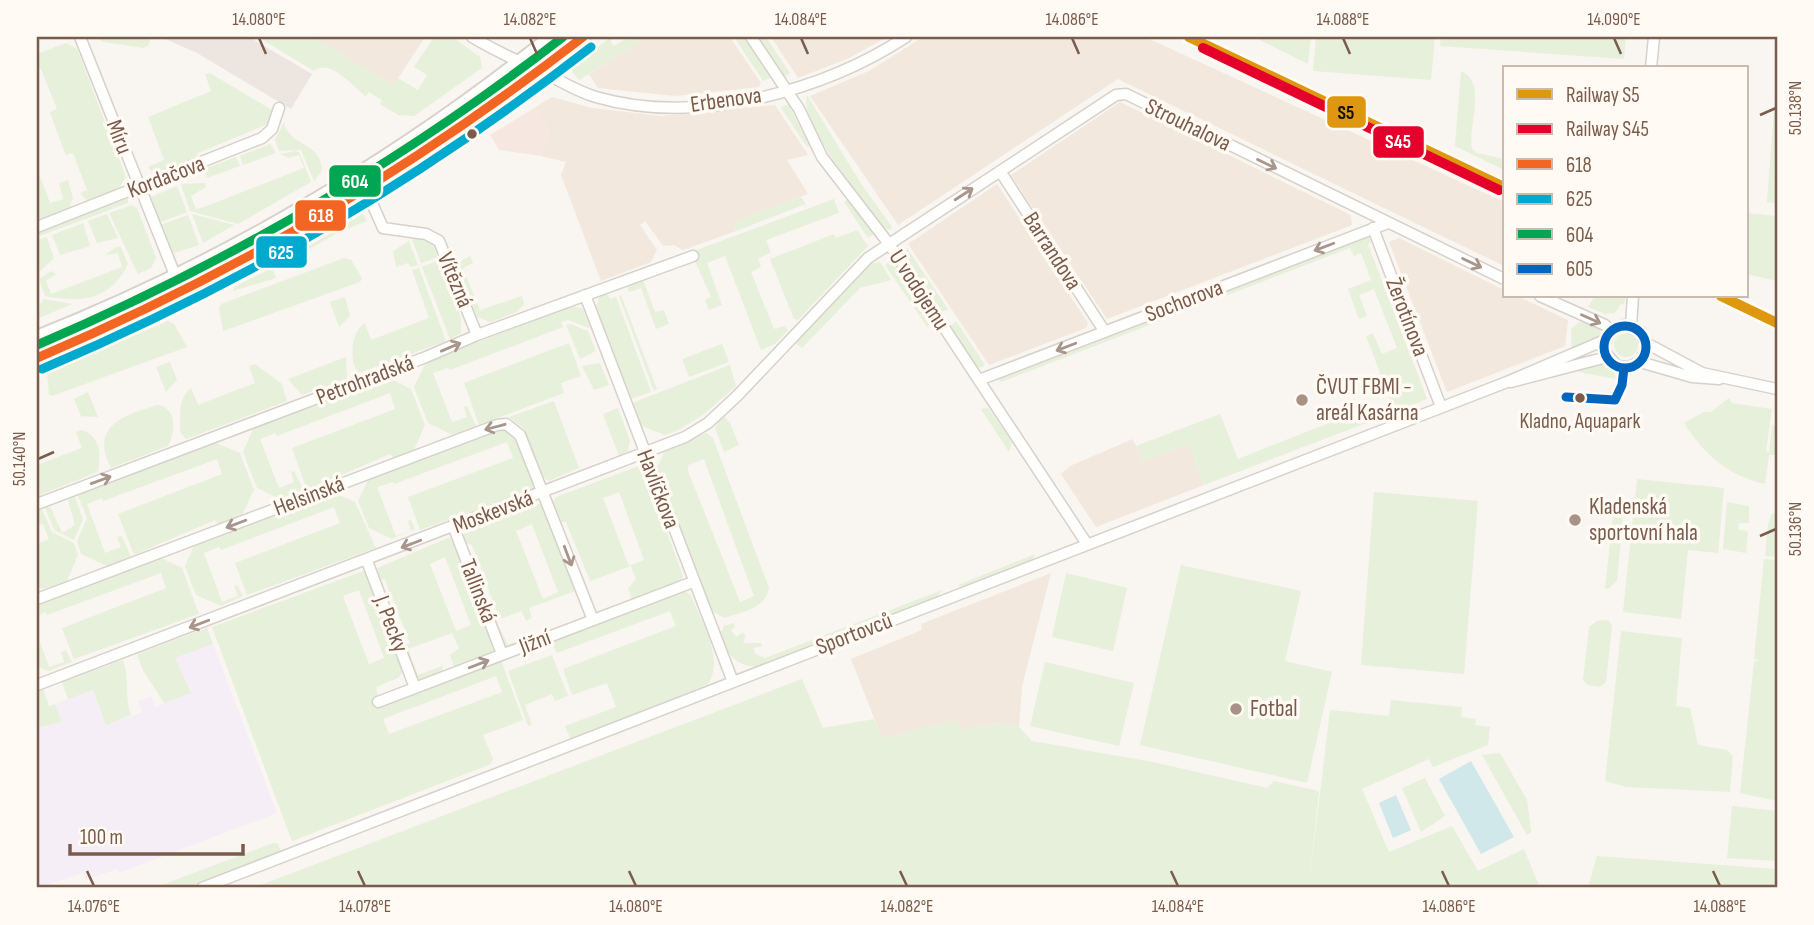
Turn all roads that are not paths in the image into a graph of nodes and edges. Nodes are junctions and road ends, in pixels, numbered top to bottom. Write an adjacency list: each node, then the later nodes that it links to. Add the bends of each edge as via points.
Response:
1 (80, 37): 14 (street, Míru)
2 (472, 37): 8 (street)
3 (552, 37): 8 (main road)
4 (583, 37): 10 (main road)
5 (751, 37): 11 (street, U vodojemu)
6 (906, 37): 11 (street, Erbenova, via 849,70)
7 (1654, 37): 9 (street)
8 (518, 63): 10 (street); 21 (main road, via 359,174)
9 (1651, 66)
10 (540, 71): 11 (street, Erbenova, via 586,94 647,105 725,102); 15 (main road)
11 (787, 90): 19 (street, U vodojemu, via 822,157)
12 (279, 108): 14 (street, Kordačova, via 266,136)
13 (1000, 171): 16 (street, Strouhalova, one-way to 16, via 1120,93); 19 (street, Strouhalova, one-way to 13); 28 (street, Barrandova)
14 (141, 188): 17 (street, Kordačova); 21 (street, Míru)
15 (367, 192): 23 (main road); 29 (street, Vítězná, via 383,228 426,234 439,242)
16 (1388, 223): 18 (street, Sochorova); 22 (street, Strouhalova, one-way to 22)
17 (37, 227)
18 (1373, 228): 28 (street, Sochorova, one-way to 28); 40 (street, Žerotínova)
19 (889, 244): 37 (street, U vodojemu); 41 (street, Moskevská, via 868,258 708,423)
20 (693, 256): 24 (street, Petrohradská)
21 (174, 276): 23 (street); 31 (main road)
22 (1503, 279)
23 (183, 295): 34 (main road)
24 (585, 295): 29 (street, Petrohradská); 41 (street, Havlíčkova)
25 (1544, 298): 30 (street, one-way to 30, via 1605,325)
26 (1633, 298): 27 (street)
27 (1631, 326): 30 (street, Sportovců, via 1624,325); 32 (street, Sportovců)
28 (1105, 332): 37 (street, Sochorova, one-way to 37)
29 (477, 334): 43 (street, Petrohradská, one-way to 29)
30 (1608, 336): 33 (street); 38 (street, Sportovců)
31 (37, 338)
32 (1646, 342): 35 (street); 36 (street, Sportovců)
33 (1607, 357): 35 (street, Sportovců, via 1624,368); 38 (street, Sportovců)
34 (37, 358)
35 (1640, 362): 36 (street, Sportovců, via 1692,377)
36 (1719, 379): 39 (street, Sportovců)
37 (979, 380): 45 (street, U vodojemu)
38 (1507, 382): 40 (street, Sportovců)
39 (1777, 389)
40 (1441, 407): 45 (street, Sportovců)
41 (645, 454): 42 (street, Moskevská); 47 (street, Havlíčkova)
42 (544, 493): 44 (street, Moskevská); 48 (street, Helsinská, one-way to 48, via 518,431 511,425 497,425); 49 (street, one-way to 49)
43 (37, 504)
44 (454, 528): 46 (street, Moskevská, one-way to 46); 50 (street, Tallinská)
45 (1087, 544): 51 (street, Sportovců)
46 (367, 561): 52 (street, Moskevská, one-way to 52); 53 (street, J. Pecky)
47 (693, 582): 49 (street, Jižní); 51 (street, Havlíčkova)
48 (37, 599)
49 (593, 621): 50 (street, Jižní)
50 (502, 654): 53 (street, Jižní, one-way to 50)
51 (733, 682): 55 (street, Sportovců)
52 (37, 685)
53 (415, 688): 54 (street, Jižní)
54 (378, 702)
55 (202, 888)

